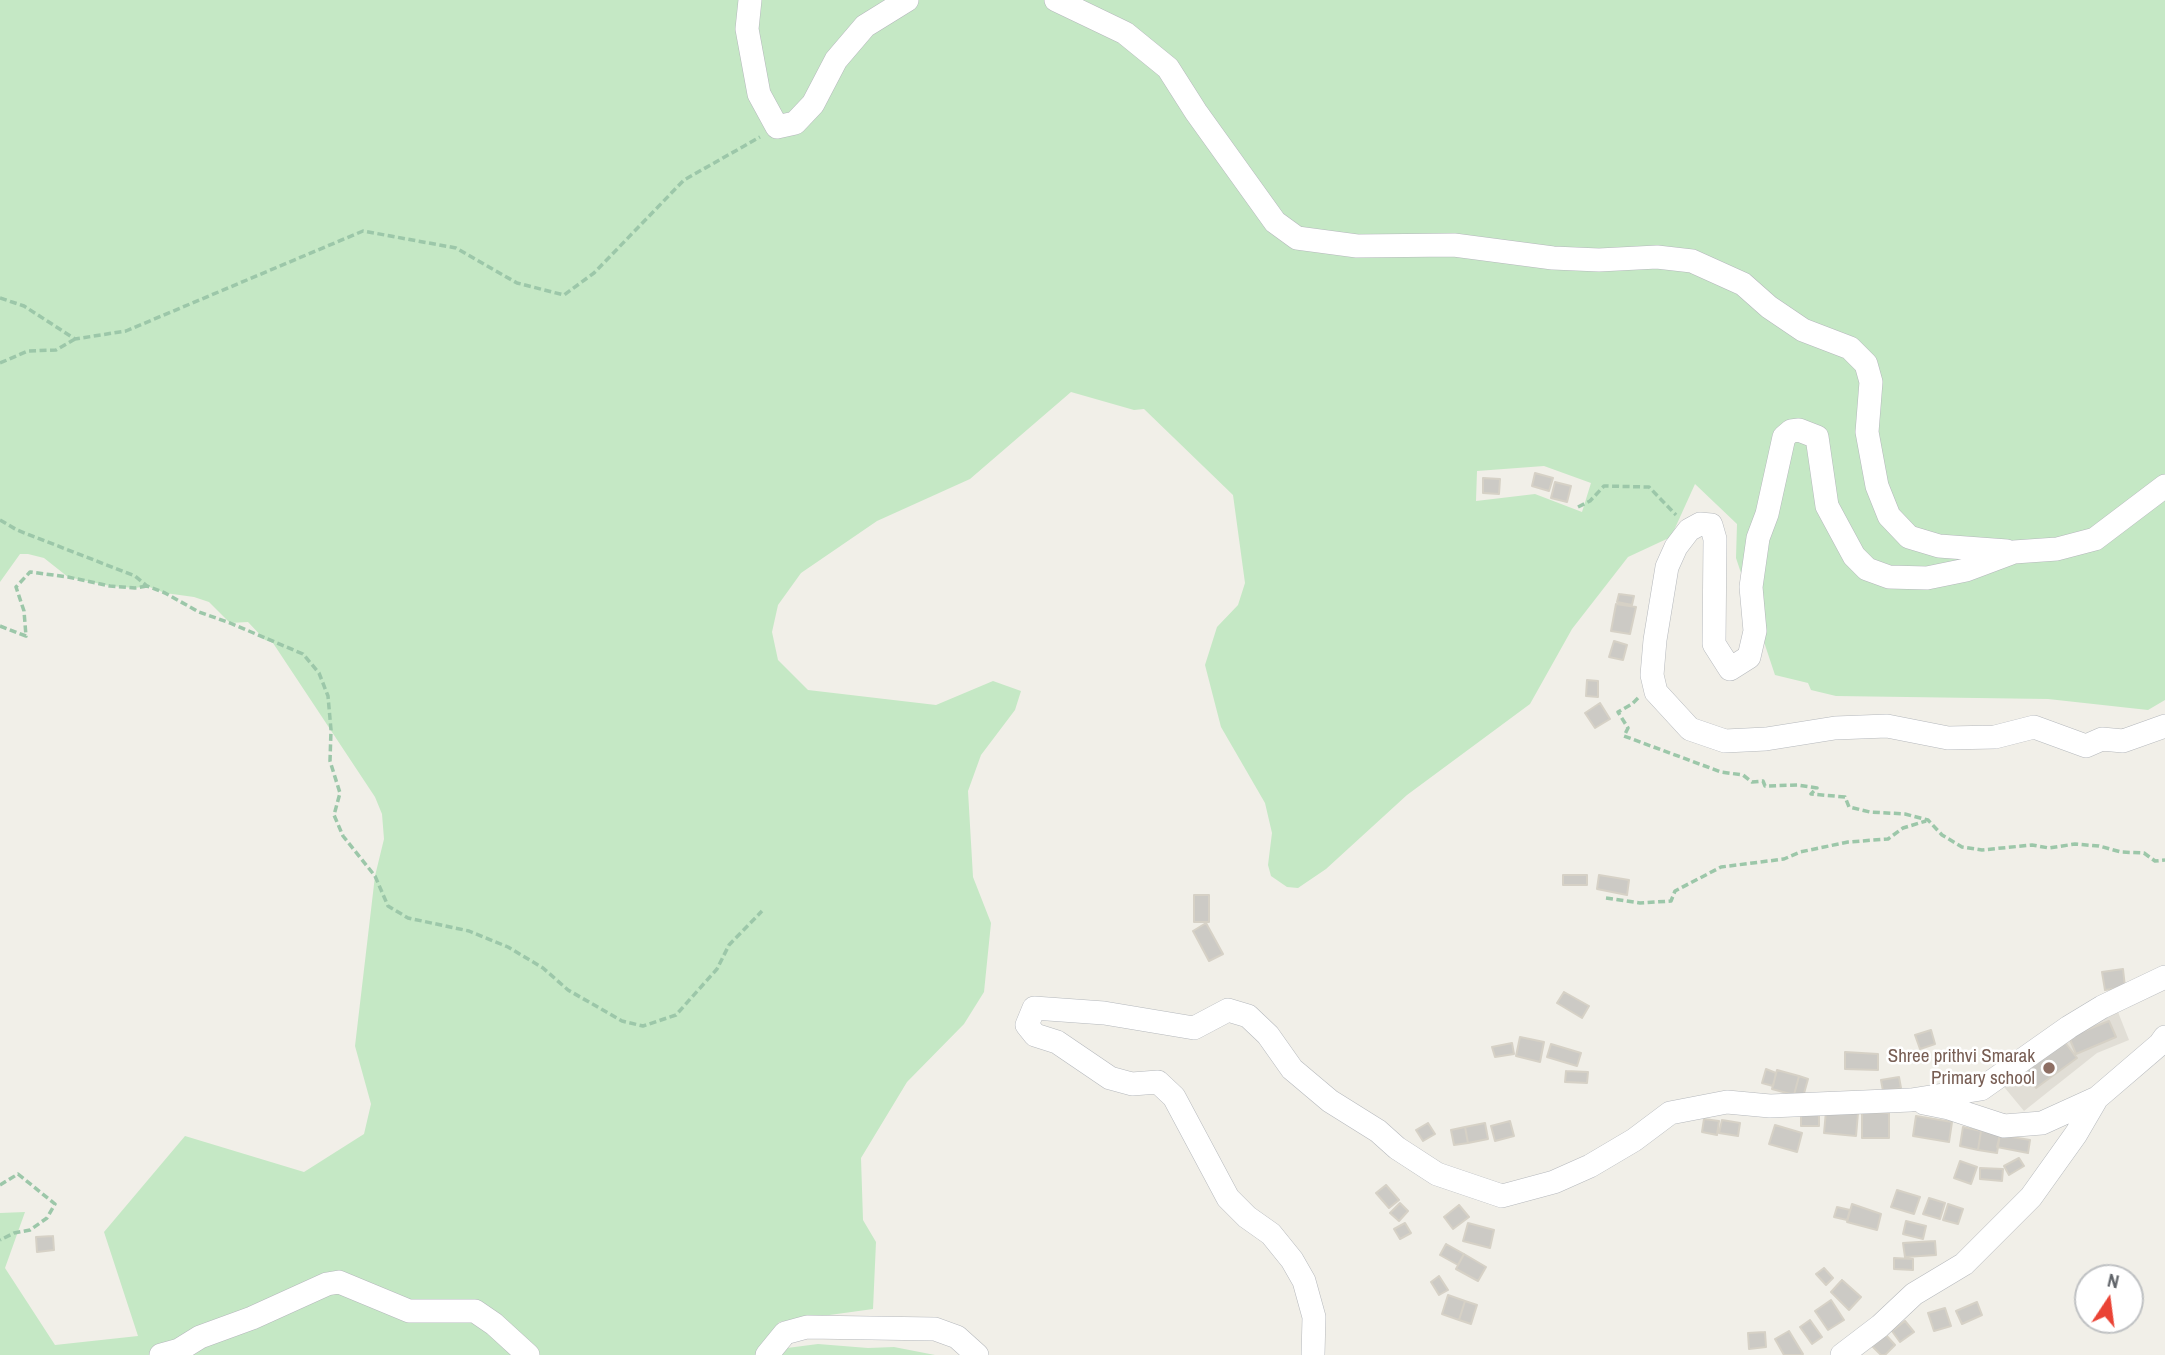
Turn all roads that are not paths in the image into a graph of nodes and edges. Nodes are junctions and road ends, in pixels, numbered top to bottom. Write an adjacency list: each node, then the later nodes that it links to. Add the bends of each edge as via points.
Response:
1 (750, 0): 2 (street, via 747,29 759,94 776,127 795,123 813,104 836,60 865,26)
2 (906, 0)
3 (1056, 0): 5 (street, via 1125,33 1168,68 1275,222 1297,238 1357,246 1454,245 1553,258 1657,257 1692,261 1743,284 1803,330 1850,348 1866,364 1871,382 1867,432 1877,485 1889,516 1909,537 1939,546)
4 (2165, 486): 5 (street, via 2095,539 2057,549)
5 (2014, 552): 6 (street, via 1966,570 1927,578 1889,578 1867,569 1854,556 1827,506 1817,437 1791,431 1784,437 1758,538 1751,587 1755,631 1749,657 1730,669 1714,644 1715,539 1712,525 1700,524 1689,530 1667,567 1655,639 1652,675 1656,692 1690,729 1725,741 1887,726 1948,738 1995,737 2034,727 2086,746 2102,739 2123,741)
6 (2165, 726)
7 (2165, 977): 10 (street, via 2068,1027 1981,1089)
8 (2165, 1037): 9 (street)
9 (2097, 1098): 10 (street, via 2042,1124 2004,1126); 16 (street, via 2031,1197 1964,1264 1914,1294)
10 (1911, 1100): 15 (street, via 1770,1106 1727,1102 1670,1113 1590,1166 1554,1182 1502,1196 1437,1174 1330,1101 1292,1069 1248,1016 1228,1010 1194,1028 1104,1013 1034,1008 1027,1025 1035,1035 1057,1042 1110,1078 1132,1084 1158,1082 1174,1097 1228,1198 1271,1234 1304,1280 1314,1317)
11 (161, 1355): 12 (street, via 339,1282 409,1311 475,1311)
12 (528, 1355)
13 (767, 1355): 14 (street, via 785,1333 807,1327 935,1329 957,1337)
14 (977, 1355)
15 (1313, 1355)
16 (1842, 1355)

